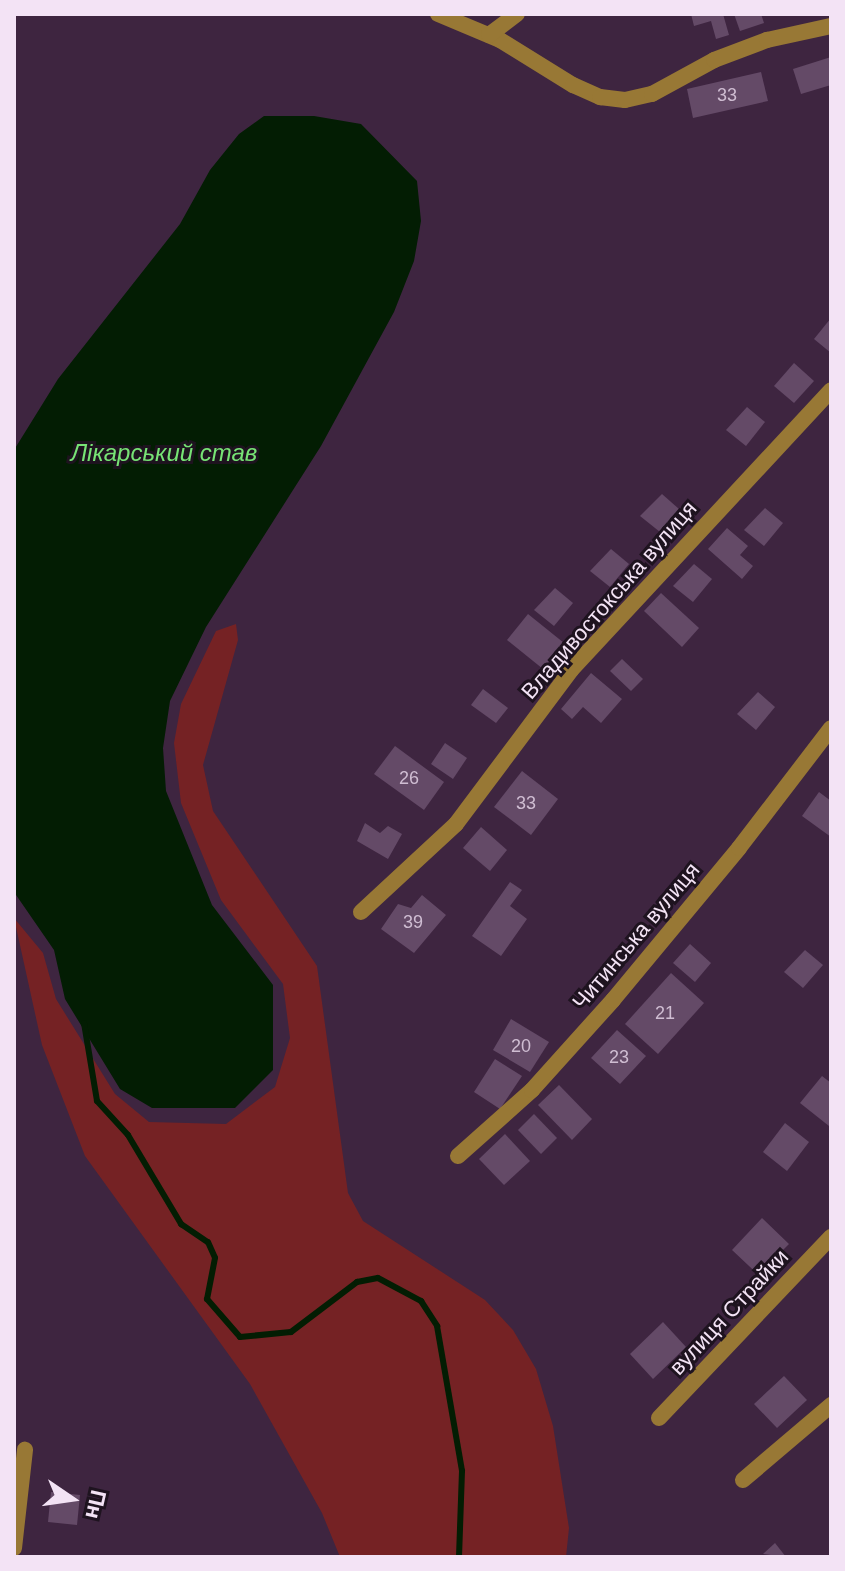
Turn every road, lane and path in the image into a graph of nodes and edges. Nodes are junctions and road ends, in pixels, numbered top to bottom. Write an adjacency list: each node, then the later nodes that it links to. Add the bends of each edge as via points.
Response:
1 (438, 14): 4 (street)
2 (517, 14): 4 (street)
3 (831, 26): 4 (street, via 767,40 714,60 652,94 625,100 573,85)
4 (489, 35)
5 (831, 390): 7 (street, Владивостокська вулиця, via 571,670 456,824)
6 (831, 728): 8 (street, Читинська вулиця, via 613,1000 532,1090)
7 (361, 912)
8 (458, 1156)
9 (831, 1237): 11 (street, вулиця Страйки)
10 (831, 1405): 13 (street)
11 (659, 1418)
12 (25, 1450): 14 (street)
13 (743, 1480)
14 (14, 1548)

